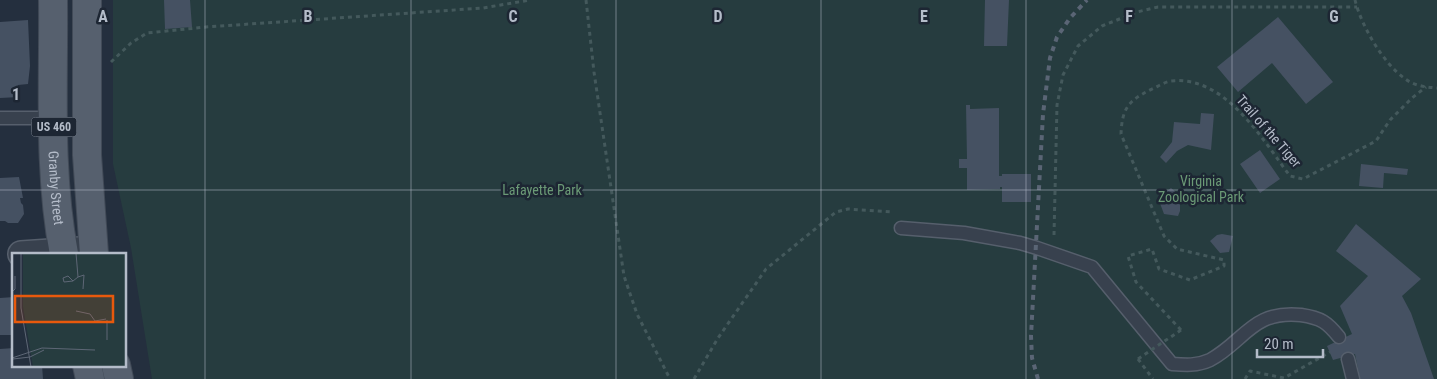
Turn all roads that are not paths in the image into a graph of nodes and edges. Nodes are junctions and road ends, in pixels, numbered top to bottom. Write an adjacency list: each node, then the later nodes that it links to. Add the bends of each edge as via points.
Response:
1 (53, 0): 4 (main road, Granby Street / US 460)
2 (87, 0): 6 (main road, US 460, via 88,171)
3 (0, 118): 4 (lane)
4 (54, 118): 7 (main road, Granby Street / US 460, via 54,168)
5 (901, 228): 8 (lane, via 964,233 1020,244 1092,267 1172,364 1195,365 1210,360 1262,320 1286,314 1310,316 1328,323)
6 (94, 252): 7 (street)
7 (64, 253)
8 (1339, 337)
9 (1348, 358): 14 (lane)
10 (87, 366): 12 (main road)
11 (116, 366): 13 (main road)
12 (90, 379)
13 (119, 379)
14 (1353, 379)

